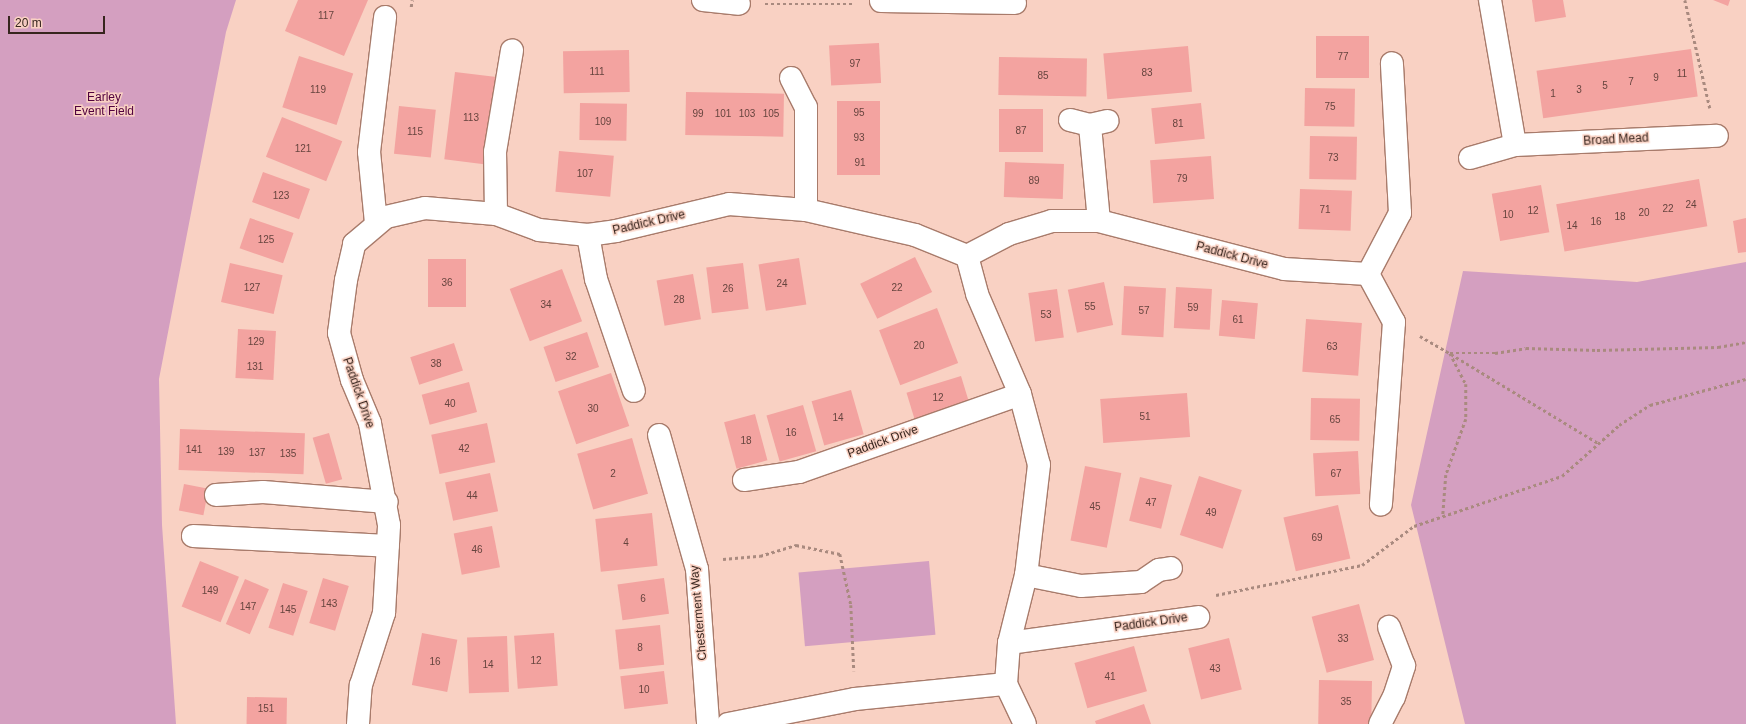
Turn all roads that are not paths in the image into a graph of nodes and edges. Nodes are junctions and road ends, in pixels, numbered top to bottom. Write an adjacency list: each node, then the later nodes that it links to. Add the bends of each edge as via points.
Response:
1 (703, 0): 6 (street)
2 (881, 0): 3 (street)
3 (976, 0): 5 (street)
4 (1490, 0): 13 (street)
5 (1015, 2)
6 (739, 4)
7 (385, 17): 18 (street, via 369,152)
8 (512, 50): 16 (street, via 495,152)
9 (1392, 63): 21 (street, via 1400,213)
10 (791, 78): 15 (street, via 806,107)
11 (1089, 122): 17 (street)
12 (1717, 136): 13 (street, Broad Mead)
13 (1515, 145): 14 (street, Broad Mead)
14 (1470, 158)
15 (806, 210): 19 (street, Paddick Drive, via 729,204 616,231); 20 (street, Paddick Drive, via 915,235)
16 (496, 214): 18 (street, Paddick Drive, via 425,208 386,217); 19 (street, Paddick Drive, via 540,230)
17 (1099, 221): 20 (street, Paddick Drive, via 1052,221 1009,234); 21 (street, Paddick Drive, via 1284,269)
18 (376, 222): 27 (street, Paddick Drive, via 354,244 339,334 352,380 370,423)
19 (588, 235): 22 (street, via 596,279)
20 (967, 256): 23 (street, via 977,294)
21 (1368, 274): 28 (street, via 1394,322)
22 (634, 391)
23 (1020, 394): 25 (street, Paddick Drive, via 799,472); 32 (street, via 1040,465)
24 (658, 435): 38 (street, Chesterment Way, via 697,569)
25 (744, 480)
26 (216, 495): 27 (street, via 263,492)
27 (387, 502): 30 (street, Paddick Drive)
28 (1381, 505)
29 (193, 536): 30 (street)
30 (388, 546): 37 (street, Paddick Drive, via 384,613 361,685)
31 (1171, 568): 32 (street, via 1159,570 1141,582 1081,586)
32 (1026, 575): 35 (street)
33 (1198, 617): 35 (street, Paddick Drive)
34 (1389, 626): 41 (street, via 1404,666 1394,697)
35 (1008, 643): 36 (street)
36 (1006, 684): 39 (street, via 855,699); 40 (street)
37 (358, 724)
38 (708, 724)
39 (728, 724)
40 (1025, 724)
41 (1380, 724)

